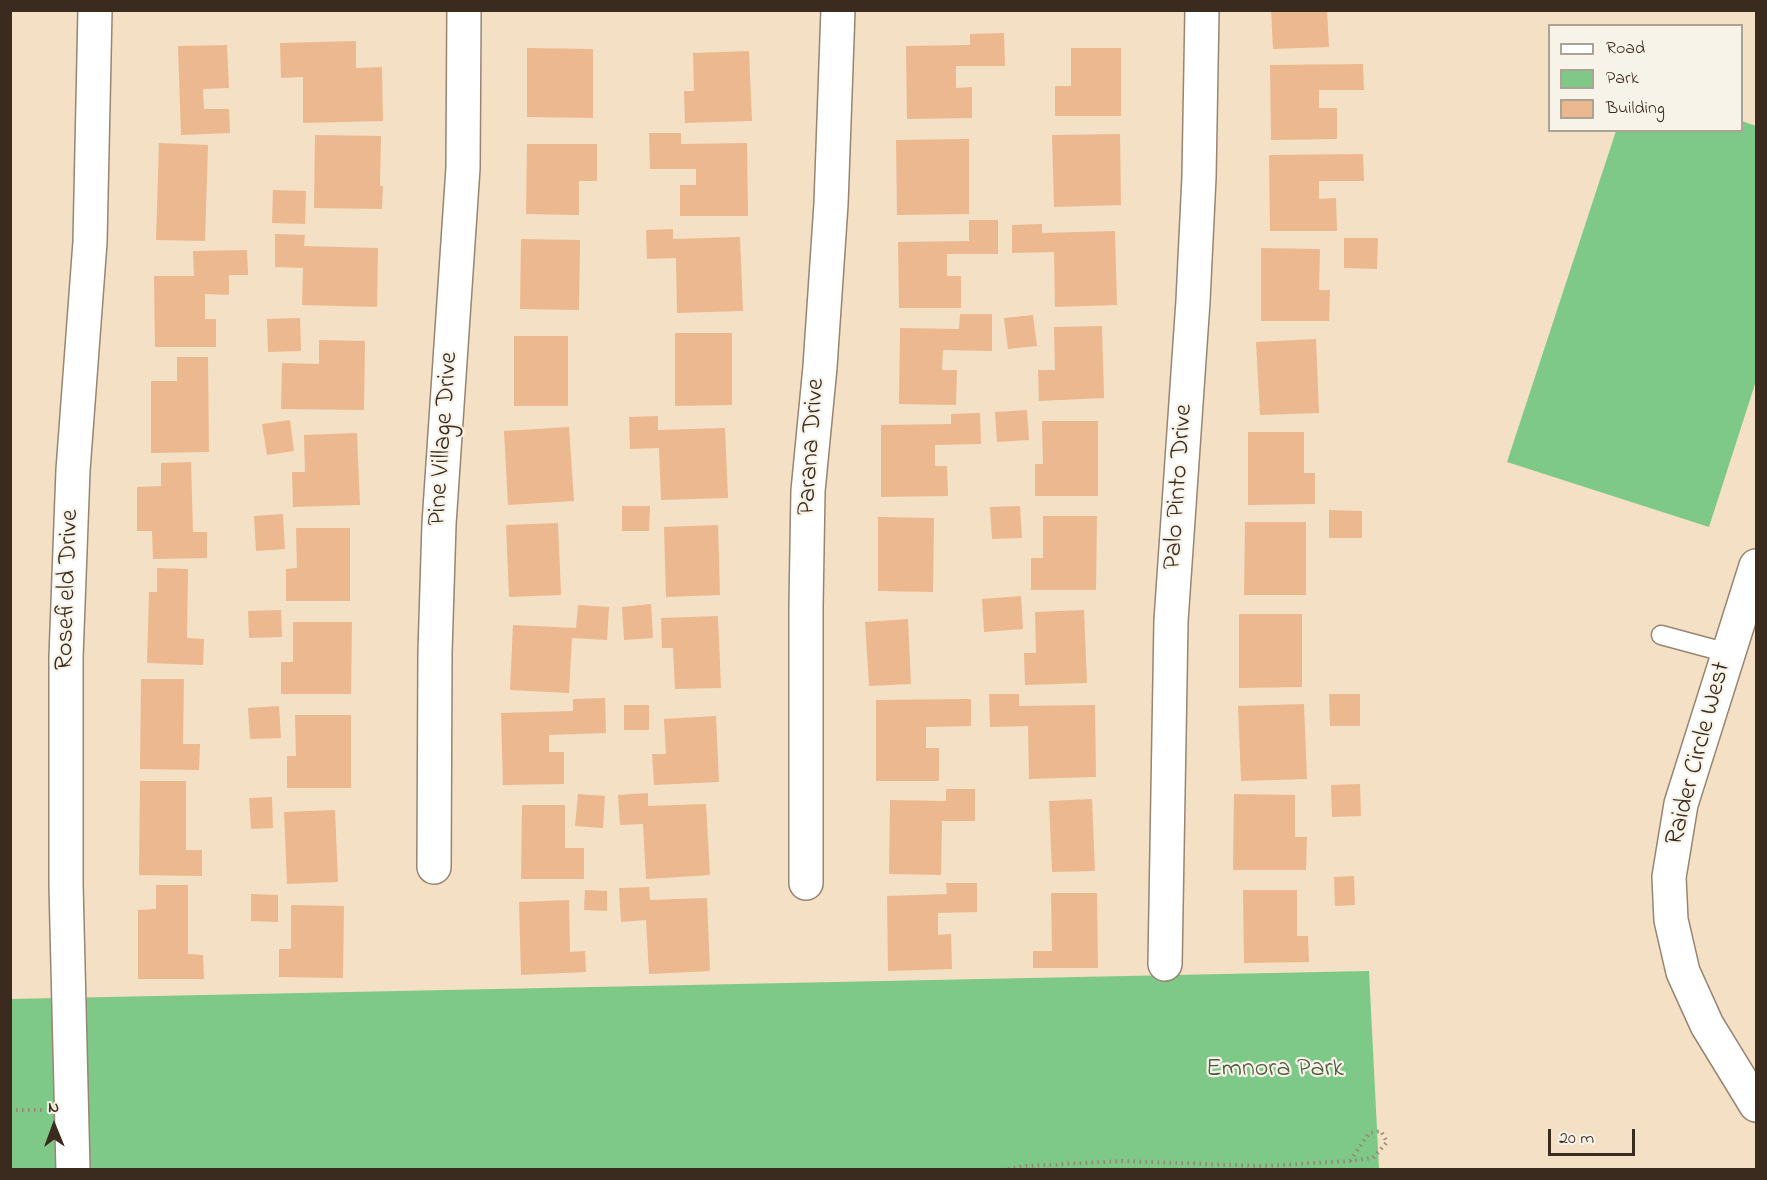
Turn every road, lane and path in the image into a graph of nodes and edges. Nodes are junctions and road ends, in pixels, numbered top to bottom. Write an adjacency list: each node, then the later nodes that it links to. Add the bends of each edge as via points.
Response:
1 (95, 10): 13 (street, Rosefield Drive, via 90,242 73,470 66,657 66,885)
2 (464, 10): 8 (street, Pine Village Drive, via 463,168 439,536)
3 (838, 10): 9 (street, Parana Drive, via 831,204 808,491)
4 (1202, 10): 10 (street, Palo Pinto Drive, via 1199,177 1171,621)
5 (1756, 566): 7 (street, Raider Circle West)
6 (1661, 635): 7 (lane)
7 (1728, 653): 11 (street, Raider Circle West, via 1681,804 1669,877 1671,920 1683,972 1707,1025)
8 (434, 867)
9 (806, 884)
10 (1165, 964)
11 (1756, 1105)
12 (1350, 1161): 12 (path, via 1373,1158 1387,1142 1381,1131 1369,1133); 14 (path, via 1263,1166 1123,1161)
13 (73, 1170)
14 (1002, 1170)

